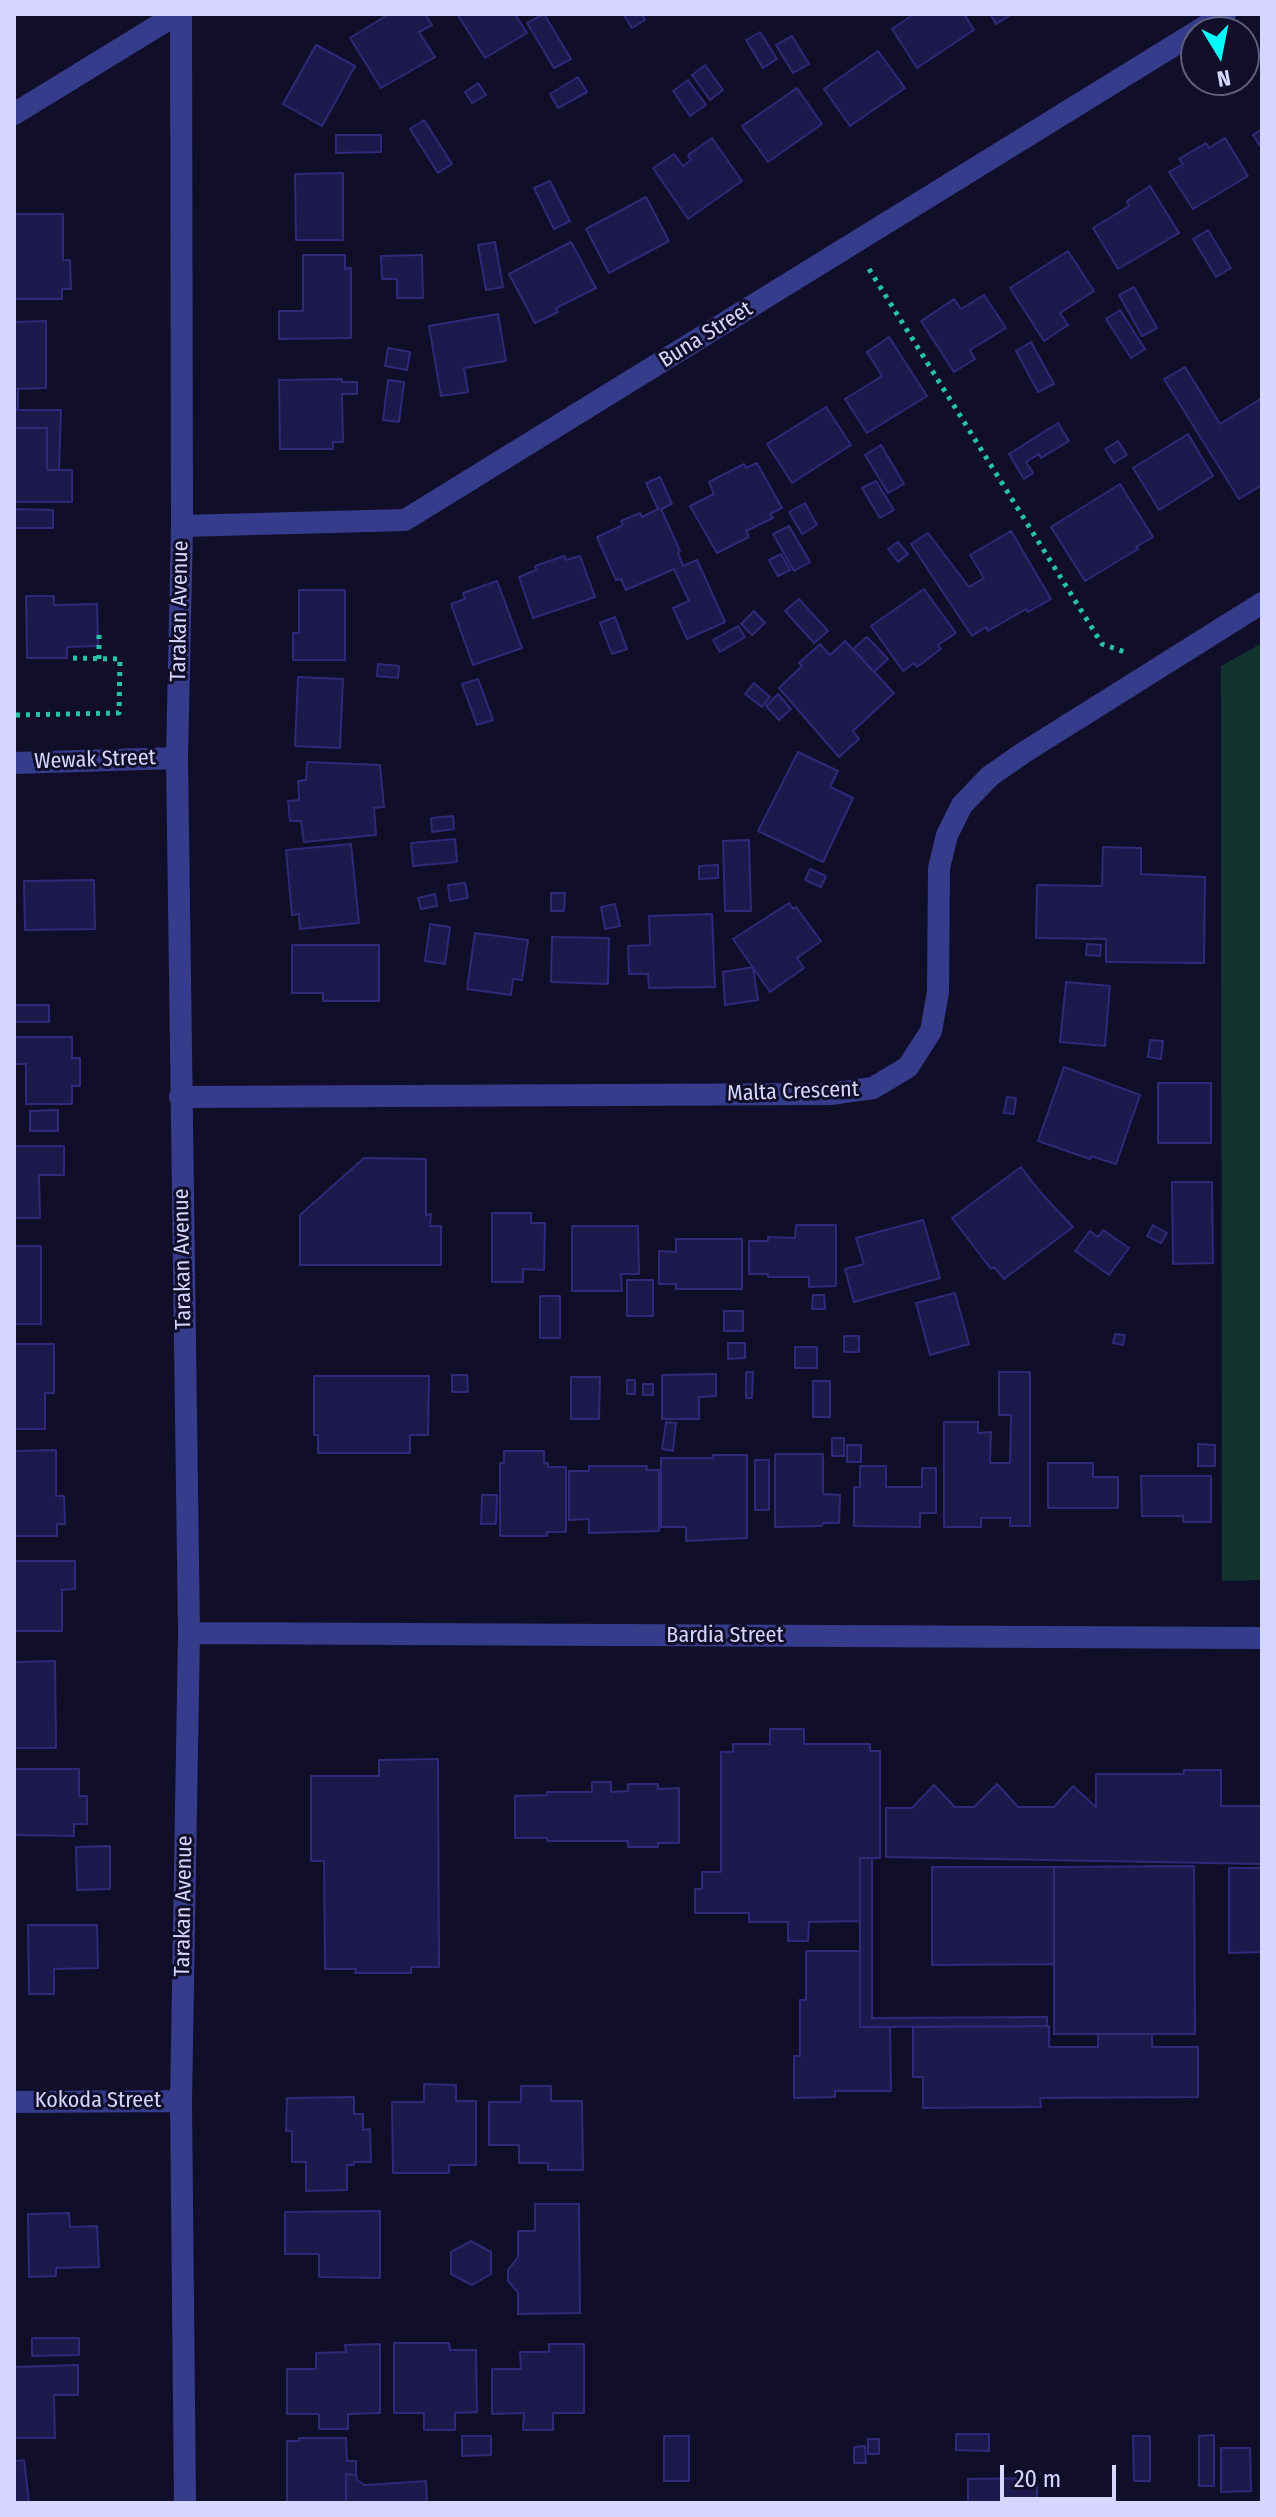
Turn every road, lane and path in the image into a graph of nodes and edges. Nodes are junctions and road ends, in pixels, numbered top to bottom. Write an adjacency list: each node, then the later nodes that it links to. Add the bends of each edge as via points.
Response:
1 (179, 14): 3 (street); 5 (street, Tarakan Avenue)
2 (1225, 14): 4 (street, Buna Street)
3 (14, 114)
4 (854, 244): 5 (street, Buna Street, via 405,520); 10 (path, via 1102,644 1136,656)
5 (182, 526): 12 (street, Tarakan Avenue)
6 (1262, 603): 10 (street, Malta Crescent)
7 (99, 633): 9 (path)
8 (70, 658): 9 (path)
9 (99, 659): 11 (path, via 120,659 119,713)
10 (1150, 673): 14 (street, Malta Crescent, via 990,776 962,805 939,868 938,992 931,1031 908,1067 873,1088 830,1094)
11 (16, 715)
12 (177, 758): 13 (street, Wewak Street); 14 (street, Tarakan Avenue)
13 (14, 763)
14 (180, 1097): 15 (street, Tarakan Avenue)
15 (189, 1633): 16 (street, Bardia Street); 17 (street, Tarakan Avenue)
16 (1262, 1638)
17 (181, 2101): 18 (street, Kokoda Street); 19 (street, Tarakan Avenue)
18 (14, 2102)
19 (185, 2503)

